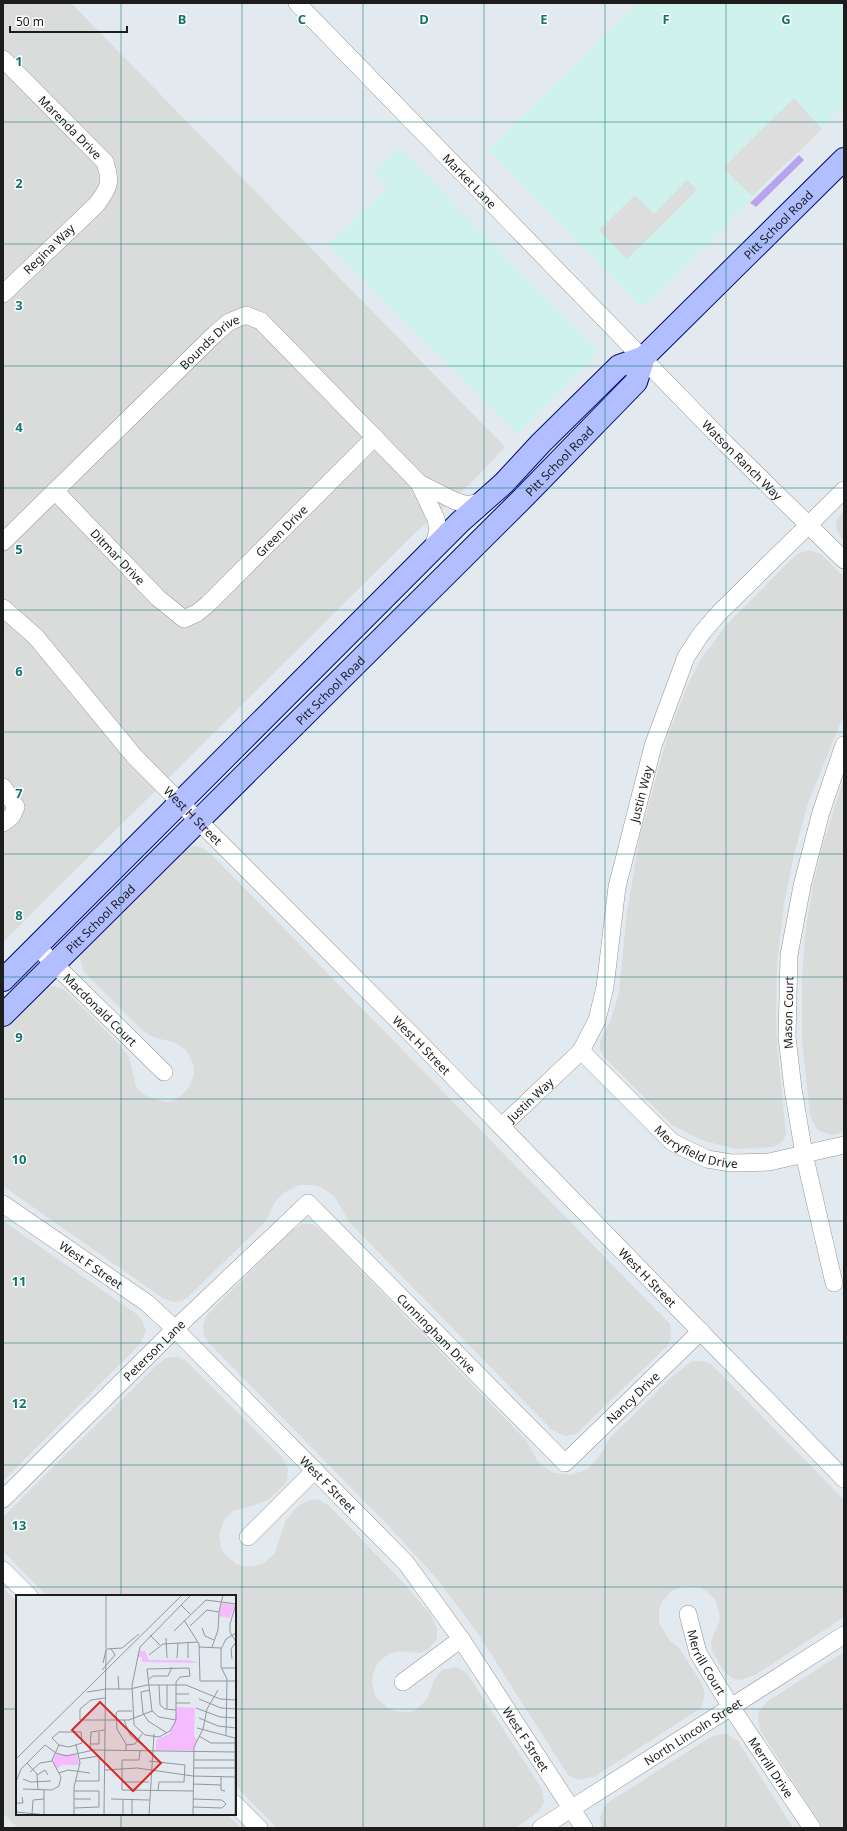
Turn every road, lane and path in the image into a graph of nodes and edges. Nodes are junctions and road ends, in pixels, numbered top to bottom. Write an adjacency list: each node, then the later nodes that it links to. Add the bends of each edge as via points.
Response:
1 (297, 3): 6 (street, Market Lane)
2 (3, 59): 4 (street, Marenda Drive, via 105,162 110,177 108,190)
3 (844, 159): 6 (main road, Pitt School Road)
4 (96, 205): 5 (street, Regina Way)
5 (3, 294)
6 (644, 357): 11 (main road, Pitt School Road, via 619,366); 12 (street, Watson Ranch Way, via 726,444); 21 (main road, Pitt School Road, via 636,382)
7 (374, 437): 8 (street, Bounds Drive); 10 (street, Bounds Drive, via 262,321 246,315 230,322 215,334); 17 (street, Green Drive, via 208,604)
8 (419, 483): 11 (street, Bounds Drive, via 468,505); 14 (street, Bounds Drive, via 436,520 438,531)
9 (844, 490): 12 (street, Justin Way)
10 (55, 491): 13 (street, Bounds Drive); 17 (street, Ditmar Drive, via 158,598)
11 (483, 501): 14 (main road, Pitt School Road)
12 (809, 525): 15 (street, Watson Ranch Way); 27 (street, Justin Way, via 719,613 686,657 653,746 617,887 605,987 597,1020)
13 (3, 542)
14 (432, 550): 20 (main road, Pitt School Road)
15 (844, 560)
16 (3, 608): 20 (street, West H Street, via 36,637 134,756)
17 (184, 619)
18 (844, 745): 31 (street, Mason Court, via 821,812 802,886 789,955 787,1038)
19 (3, 787): 22 (street, via 16,808 12,816)
20 (181, 802): 21 (street, West H Street); 23 (main road, Pitt School Road)
21 (200, 820): 24 (main road, Pitt School Road); 29 (street, West H Street)
22 (3, 823)
23 (37, 947): 24 (street, Macdonald Court); 25 (main road, Pitt School Road)
24 (55, 964): 26 (main road, Pitt School Road); 28 (street, Macdonald Court)
25 (3, 980)
26 (3, 1015)
27 (581, 1051): 29 (street, Justin Way); 31 (street, Merryfield Drive, via 672,1142 693,1154 731,1163 769,1162)
28 (164, 1072)
29 (501, 1127): 36 (street, West H Street)
30 (844, 1145): 31 (street, Merryfield Drive)
31 (804, 1154): 34 (street, Mason Court)
32 (308, 1203): 35 (street, Peterson Lane); 37 (street, Cunningham Drive)
33 (3, 1204): 35 (street, West F Street, via 147,1303)
34 (834, 1283)
35 (175, 1329): 38 (street, West F Street); 40 (street, Peterson Lane)
36 (702, 1331): 37 (street, Nancy Drive); 39 (street, West H Street)
37 (565, 1463)
38 (315, 1470): 41 (street); 46 (street, West F Street, via 406,1563)
39 (844, 1479)
40 (3, 1499)
41 (248, 1537)
42 (3, 1570): 43 (street)
43 (28, 1595)
44 (688, 1614): 48 (street, Merrill Court, via 698,1653)
45 (844, 1635): 48 (street, North Lincoln Street)
46 (461, 1639): 47 (street); 50 (street, West F Street)
47 (403, 1682)
48 (731, 1707): 50 (street, North Lincoln Street); 54 (street, Merrill Drive)
49 (236, 1805): 51 (street)
50 (572, 1808): 52 (street, North Lincoln Street); 53 (street, West F Street)
51 (259, 1828)
52 (541, 1828)
53 (584, 1828)
54 (812, 1828)

